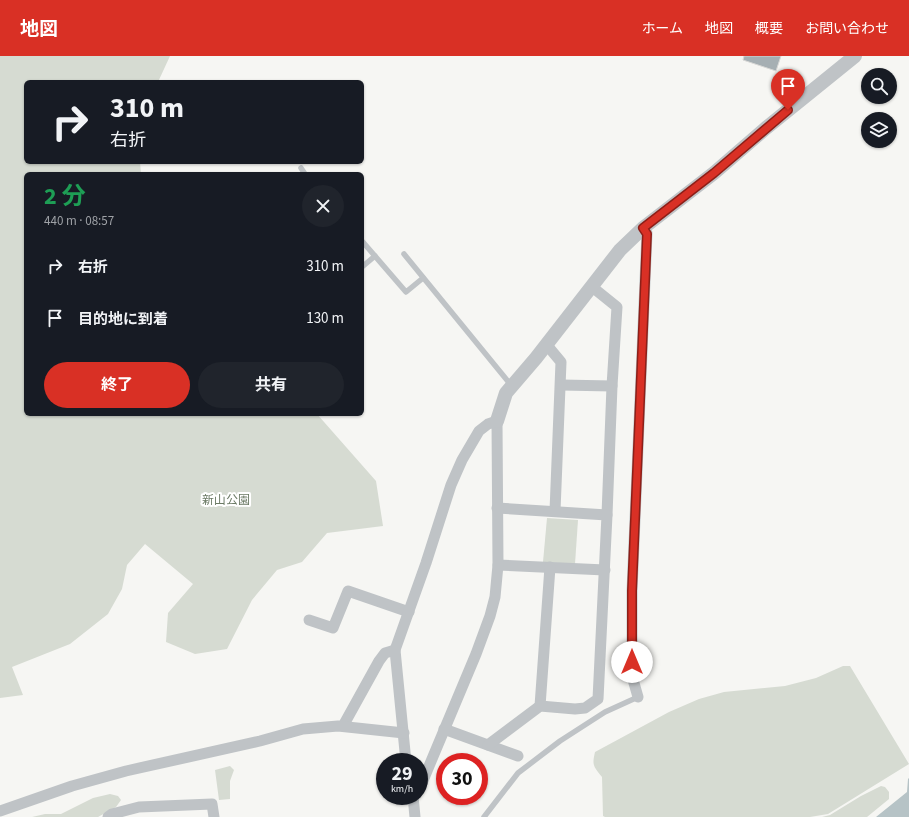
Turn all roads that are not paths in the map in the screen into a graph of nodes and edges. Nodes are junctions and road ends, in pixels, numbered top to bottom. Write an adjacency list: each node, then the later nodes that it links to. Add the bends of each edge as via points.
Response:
1 (854, 56): 4 (street, via 714,173)
2 (301, 168): 3 (lane)
3 (304, 172)
4 (643, 228): 10 (street, via 620,250); 25 (street, via 647,234 632,606 632,676)
5 (364, 243): 7 (lane)
6 (404, 254): 9 (lane)
7 (375, 256): 8 (lane); 9 (lane, via 406,292)
8 (364, 265)
9 (423, 278): 12 (lane)
10 (591, 286): 11 (street); 14 (street, via 617,307)
11 (546, 344): 12 (street); 13 (street, via 561,362)
12 (511, 385): 15 (street)
13 (561, 385): 14 (street); 17 (street)
14 (612, 386): 18 (street)
15 (497, 421): 16 (street); 22 (street, via 480,431 462,460 445,502)
16 (497, 508): 17 (street); 19 (street)
17 (555, 511): 18 (street)
18 (607, 515): 21 (street)
19 (498, 565): 20 (street); 28 (street, via 490,616)
20 (550, 568): 21 (street); 26 (street)
21 (605, 570): 26 (street, via 598,698 585,708)
22 (409, 612): 23 (street, via 348,591 333,628); 24 (street)
23 (309, 620)
24 (395, 650): 27 (street, via 385,653 379,661); 29 (street)
25 (638, 697): 39 (lane, via 605,712 560,741 518,773)
26 (540, 706): 30 (street)
27 (343, 726): 29 (street); 35 (street, via 303,729 126,771 72,786)
28 (444, 729): 30 (street); 33 (street)
29 (404, 733): 31 (street)
30 (488, 745): 32 (street)
31 (405, 753)
32 (518, 756)
33 (428, 765)
34 (415, 805): 38 (street)
35 (0, 811)
36 (108, 817): 37 (street, via 139,807 212,804)
37 (214, 817)
38 (415, 817)
39 (484, 817)

